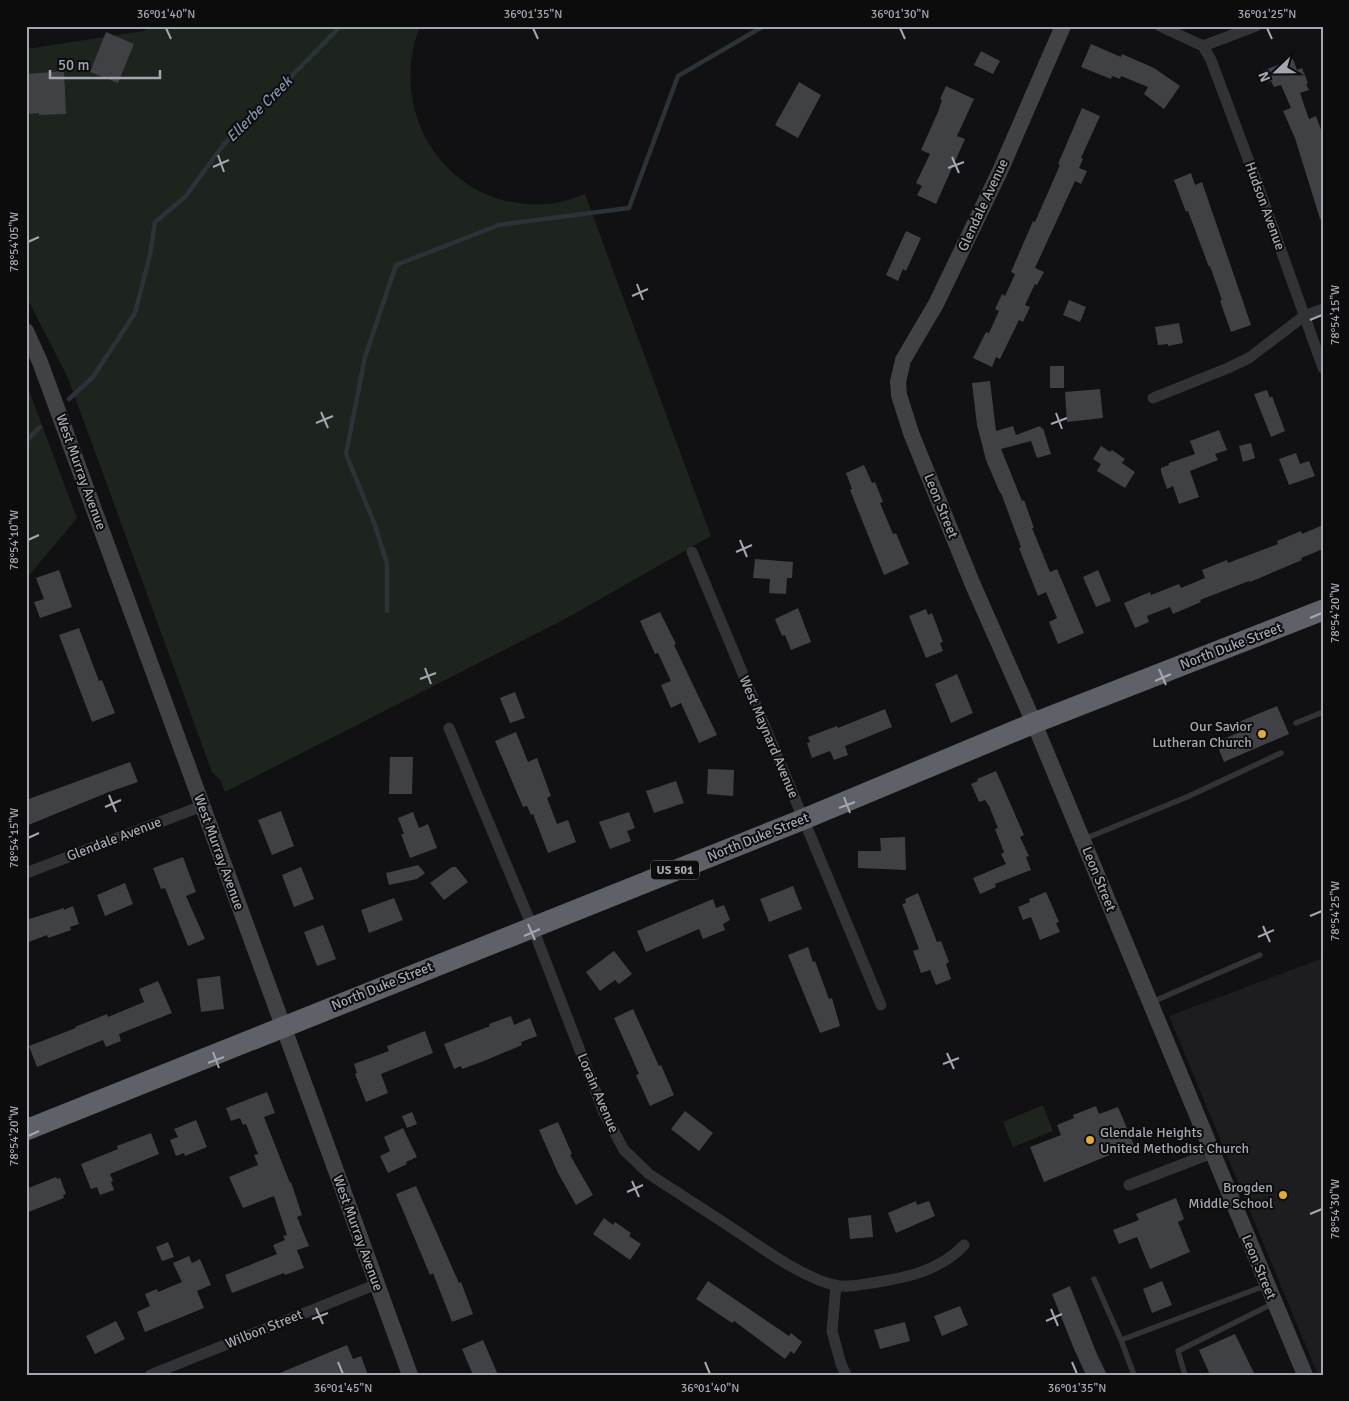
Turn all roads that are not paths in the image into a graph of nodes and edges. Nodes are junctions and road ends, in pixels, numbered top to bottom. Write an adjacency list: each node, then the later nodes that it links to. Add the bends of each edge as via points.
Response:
1 (1063, 26): 9 (street, Glendale Avenue, via 1000,170 936,304 906,356)
2 (1160, 26): 4 (street)
3 (1256, 26): 4 (street)
4 (1203, 46): 6 (street, Hudson Avenue, via 1211,60)
5 (1323, 309): 6 (street)
6 (1304, 316): 8 (street, Hudson Avenue); 10 (street, via 1249,358)
7 (26, 331): 18 (street, West Murray Avenue)
8 (1323, 368)
9 (898, 382): 14 (street, Leon Street, via 902,408 911,433)
10 (1153, 398)
11 (692, 552): 19 (street, West Maynard Avenue)
12 (1323, 610): 14 (highway, North Duke Street / US 501)
13 (1323, 712): 15 (lane)
14 (1034, 723): 19 (highway, North Duke Street / US 501); 20 (street, Leon Street)
15 (1296, 723)
16 (449, 728): 22 (street, Lorain Avenue)
17 (1281, 753): 20 (lane, via 1187,797)
18 (202, 806): 21 (street, Glendale Avenue); 26 (street, West Murray Avenue)
19 (804, 819): 22 (highway, North Duke Street / US 501); 25 (street, West Maynard Avenue)
20 (1082, 840): 24 (street, Leon Street)
21 (26, 873)
22 (532, 926): 26 (highway, North Duke Street / US 501); 33 (street, Lorain Avenue, via 604,1113 624,1150 649,1174 761,1248 793,1267)
23 (1260, 955): 24 (lane)
24 (1150, 1003): 28 (street, Leon Street)
25 (881, 1005)
26 (284, 1026): 27 (highway, North Duke Street / US 501); 32 (street, West Murray Avenue)
27 (26, 1130)
28 (1212, 1153): 29 (street); 34 (street, Leon Street)
29 (1129, 1185)
30 (964, 1245): 33 (street, Lorain Avenue, via 939,1264 901,1279)
31 (1094, 1280): 36 (lane)
32 (377, 1284): 37 (street, Wilbon Street); 38 (street, West Murray Avenue)
33 (836, 1285): 39 (street, via 832,1331)
34 (1267, 1285): 35 (street, Leon Street); 36 (lane)
35 (1274, 1303): 41 (lane, via 1178,1351); 42 (street, Leon Street)
36 (1121, 1340): 40 (lane)
37 (150, 1375)
38 (410, 1375)
39 (846, 1375)
40 (1134, 1375)
41 (1185, 1375)
42 (1304, 1375)

